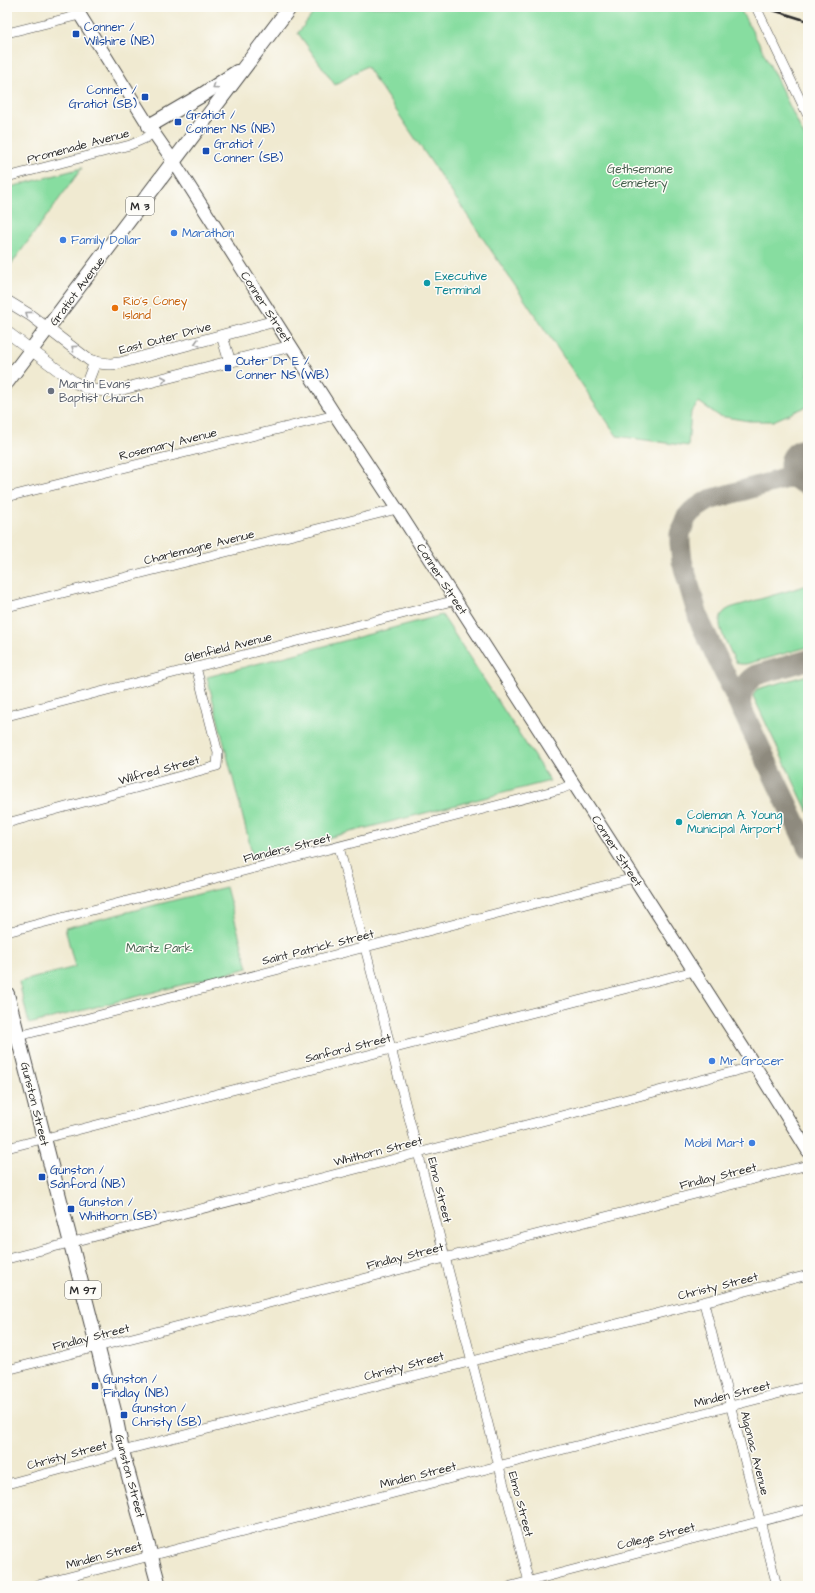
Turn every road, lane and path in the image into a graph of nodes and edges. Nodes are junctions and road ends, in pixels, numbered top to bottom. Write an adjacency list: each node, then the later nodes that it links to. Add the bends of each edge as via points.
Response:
1 (290, 7): 5 (main road, Gratiot Avenue / M 3)
2 (756, 7): 6 (street)
3 (77, 11): 4 (street); 7 (main road, Conner Street)
4 (7, 33)
5 (247, 65): 7 (main road, one-way to 7); 8 (main road, Gratiot Avenue / M 3)
6 (808, 116)
7 (151, 129): 8 (main road, Conner Street); 9 (street, Promenade Avenue, via 146,138 130,145)
8 (174, 162): 11 (main road, Conner Street); 12 (main road, Gratiot Avenue / M 3)
9 (7, 177)
10 (7, 301): 12 (street, East Outer Drive, one-way to 10)
11 (275, 321): 14 (street, East Outer Drive); 15 (main road, Conner Street)
12 (48, 329): 16 (main road, Gratiot Avenue / M 3); 17 (street, East Outer Drive, one-way to 12)
13 (7, 332): 16 (street)
14 (222, 336): 17 (street, East Outer Drive, one-way to 17, via 120,363); 18 (street)
15 (291, 346): 18 (street); 21 (main road, Conner Street)
16 (32, 350): 19 (main road, Gratiot Avenue / M 3); 20 (street)
17 (95, 362): 20 (street)
18 (230, 362): 20 (street, one-way to 18, via 116,391)
19 (7, 382)
20 (85, 388)
21 (335, 415): 22 (street, Rosemary Avenue); 23 (main road, Conner Street)
22 (7, 497)
23 (397, 509): 24 (main road, Conner Street); 25 (street, Charlemagne Avenue)
24 (456, 600): 26 (street, Glenfield Avenue); 28 (main road, Conner Street)
25 (7, 607)
26 (196, 667): 27 (street, Glenfield Avenue); 29 (street, Wilfred Street, via 218,753 217,766)
27 (7, 716)
28 (573, 784): 30 (street, Flanders Street); 31 (main road, Conner Street)
29 (7, 823)
30 (339, 847): 32 (street, Flanders Street); 33 (street, Elmo Street)
31 (634, 878): 33 (street, Saint Patrick Street); 34 (main road, Conner Street)
32 (7, 932)
33 (365, 947): 36 (street, Saint Patrick Street); 37 (street, Elmo Street)
34 (694, 971): 37 (street, Sanford Street); 38 (main road, Conner Street)
35 (7, 994): 36 (main road, Gunston Street / M 97)
36 (12, 1038): 39 (main road, Gunston Street / M 97)
37 (391, 1049): 39 (street, Sanford Street); 42 (street, Elmo Street)
38 (755, 1066): 41 (main road, Conner Street); 42 (street, Whithorn Street)
39 (44, 1138): 40 (street, Sanford Street); 44 (main road, Gunston Street / M 97)
40 (7, 1148)
41 (808, 1151)
42 (418, 1154): 44 (street, Whithorn Street); 45 (street, Elmo Street)
43 (808, 1165): 45 (street, Findlay Street)
44 (71, 1242): 46 (street, Whithorn Street); 49 (main road, Gunston Street / M 97)
45 (445, 1258): 49 (street, Findlay Street); 50 (street, Elmo Street)
46 (7, 1259)
47 (808, 1276): 48 (street, Christy Street)
48 (704, 1303): 50 (street, Christy Street); 53 (street, Algonac Avenue)
49 (97, 1347): 51 (street, Findlay Street); 54 (main road, Gunston Street / M 97)
50 (472, 1361): 54 (street, Christy Street); 55 (street, Elmo Street)
51 (7, 1370)
52 (808, 1386): 53 (street, Minden Street)
53 (730, 1406): 55 (street, Minden Street); 58 (street, Algonac Avenue)
54 (122, 1451): 56 (street, Christy Street); 59 (main road, Gunston Street / M 97)
55 (499, 1466): 59 (street, Minden Street); 60 (street, Elmo Street)
56 (7, 1484)
57 (808, 1509): 58 (street, College Street)
58 (760, 1522): 60 (street, College Street); 64 (street, Algonac Avenue)
59 (151, 1555): 61 (street, Minden Street); 62 (main road, Gunston Street / M 97)
60 (529, 1584): 63 (street, College Street)
61 (34, 1586)
62 (159, 1586)
63 (511, 1586)
64 (777, 1586)

